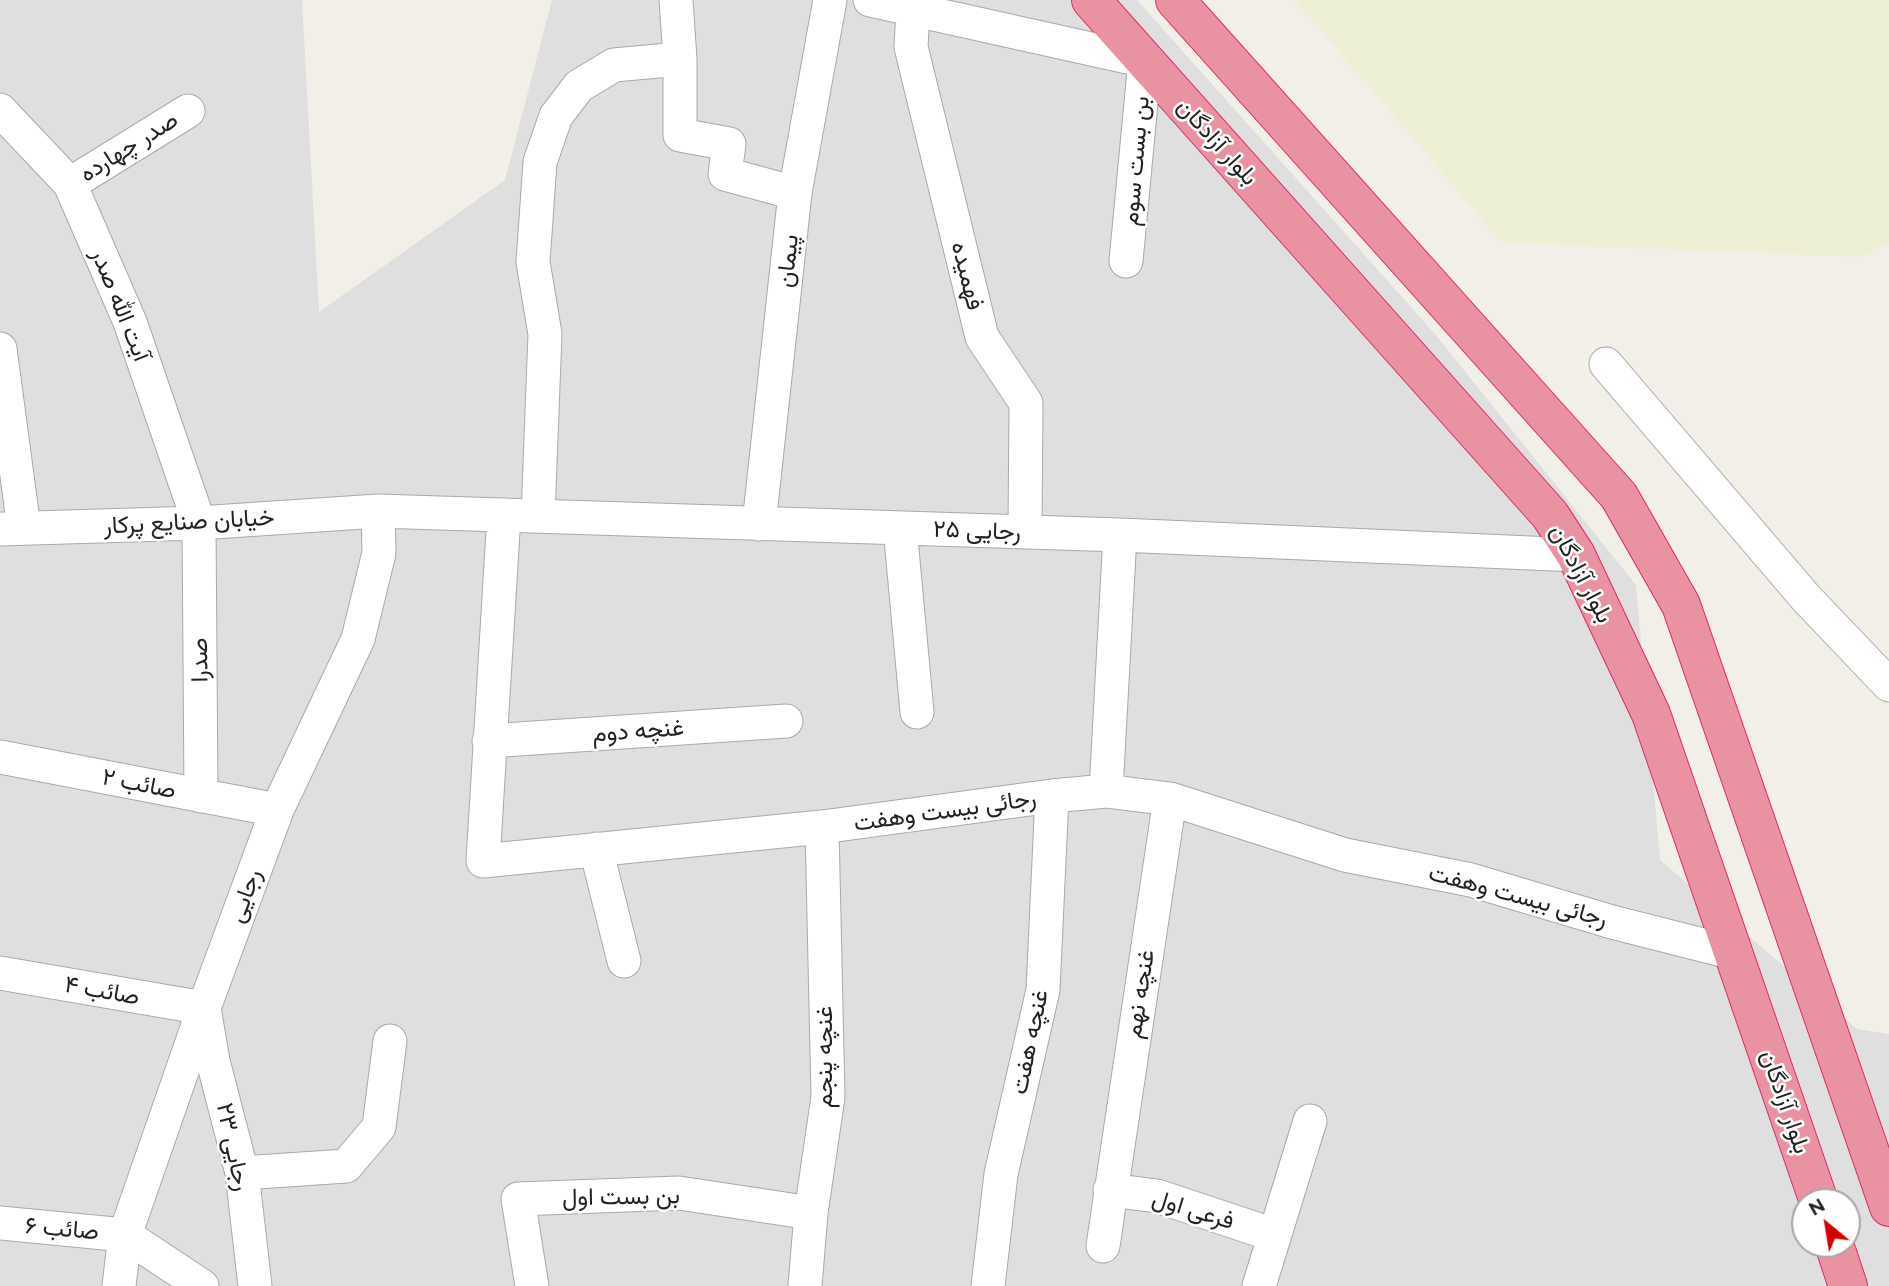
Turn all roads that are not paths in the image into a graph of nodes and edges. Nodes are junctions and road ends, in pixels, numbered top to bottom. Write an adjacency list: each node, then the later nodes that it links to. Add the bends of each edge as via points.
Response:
1 (676, 0): 7 (street)
2 (830, 0): 12 (street, پیمان)
3 (870, 0): 6 (street)
4 (1091, 0): 8 (highway, بلوار آزادگان)
5 (1175, 0): 44 (highway, via 1619,496 1681,605)
6 (914, 11): 8 (street); 23 (street, فهمیده, via 911,47 982,337 1026,403)
7 (680, 59): 12 (street, via 680,135 729,144 725,174); 18 (street, via 614,65 579,86 556,116 540,162 533,262 545,334)
8 (1145, 61): 13 (street, بن بست سوم); 25 (highway, بلوار آزادگان, via 1550,515)
9 (0, 110): 11 (street, آیت الله صدر)
10 (188, 111): 11 (street, صدر چهارده)
11 (70, 184): 19 (street, آیت الله صدر, via 130,322)
12 (795, 193): 20 (street, پیمان)
13 (1126, 261)
14 (0, 349): 21 (street)
15 (1606, 364): 26 (street, via 1805,598)
16 (378, 511): 17 (street, رجایی ۲۵); 19 (street, خیابان صنایع پرکار); 35 (street, رجایی, via 379,553 358,639)
17 (504, 515): 18 (street, رجایی ۲۵); 29 (street, رجائی بیست وهفت)
18 (538, 516): 20 (street, رجایی ۲۵)
19 (199, 523): 21 (street, خیابان صنایع پرکار); 32 (street, صدرا)
20 (758, 524): 22 (street, رجایی ۲۵)
21 (12, 528)
22 (900, 528): 23 (street, رجایی ۲۵); 27 (street)
23 (1025, 532): 24 (street, رجایی ۲۵)
24 (1120, 535): 25 (street, رجایی ۲۵); 31 (street)
25 (1576, 555): 38 (highway, بلوار آزادگان, via 1651,714)
26 (1889, 685)
27 (917, 712)
28 (786, 722): 29 (street, غنچه دوم)
29 (489, 741): 37 (street, رجائی بیست وهفت, via 483,861)
30 (0, 757): 32 (street, صائب ۲)
31 (1106, 791): 33 (street, رجائی بیست وهفت); 34 (street, رجائی بیست وهفت)
32 (201, 796): 35 (street, صائب ۲)
33 (1052, 796): 36 (street, رجائی بیست وهفت); 60 (street, غنچه هفت, via 1043,990 1001,1174)
34 (1170, 799): 38 (street, رجائی بیست وهفت, via 1345,855 1471,880); 47 (street, غنچه نهم)
35 (277, 810): 41 (street, رجایی)
36 (821, 827): 37 (street, رجائی بیست وهفت); 49 (street, غنچه پنجم, via 828,1097)
37 (596, 849): 39 (street)
38 (1734, 953): 46 (highway, بلوار آزادگان)
39 (624, 961)
40 (0, 973): 41 (street, صائب ۴)
41 (204, 1008): 45 (street, رجایی ۲۳); 52 (street, رجایی)
42 (390, 1041): 45 (street, via 379,1127 346,1166)
43 (1310, 1121): 51 (street)
44 (1878, 1152): 48 (highway)
45 (242, 1173): 57 (street, رجایی ۲۳)
46 (1814, 1188)
47 (1110, 1189): 51 (street, فرعی اول, via 1157,1196); 53 (street, غنچه نهم)
48 (1889, 1207)
49 (811, 1213): 58 (street, بن بست اول, via 679,1193 518,1199); 59 (street, غنچه پنجم)
50 (0, 1223): 52 (street, صائب ۶)
51 (1274, 1235): 61 (street)
52 (125, 1236): 55 (street, رجایی); 56 (street)
53 (1103, 1245)
54 (1839, 1258): 62 (highway)
55 (119, 1286)
56 (202, 1286)
57 (255, 1286)
58 (532, 1286)
59 (805, 1286)
60 (988, 1286)
61 (1259, 1286)
62 (1849, 1286)

